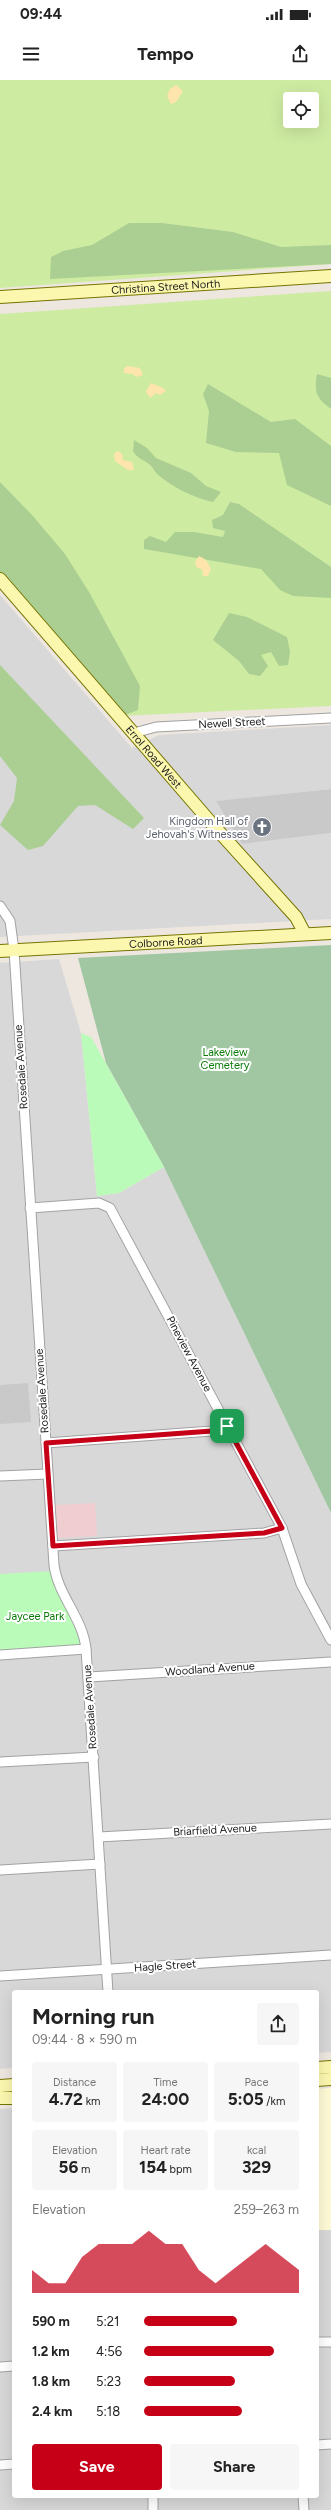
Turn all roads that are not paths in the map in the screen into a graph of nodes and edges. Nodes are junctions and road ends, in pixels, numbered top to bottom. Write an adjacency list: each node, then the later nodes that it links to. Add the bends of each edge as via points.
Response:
1 (331, 276): 2 (street, Christina Street North)
2 (0, 298)
3 (0, 579): 5 (street, Errol Road West)
4 (331, 718): 5 (street, Newell Street, via 156,727)
5 (134, 734): 8 (street, Errol Road West, via 296,917)
6 (0, 906): 9 (street, Rosedale Avenue, via 10,921)
7 (331, 933): 8 (street, Colborne Road)
8 (306, 934): 9 (street, Colborne Road)
9 (14, 950): 10 (street, Colborne Road); 11 (street, Rosedale Avenue)
10 (0, 951)
11 (30, 1208): 12 (street, Pineview Avenue, via 99,1203 110,1208); 13 (street, Rosedale Avenue)
12 (227, 1426): 13 (street, via 212,1431); 16 (street, Pineview Avenue)
13 (46, 1443): 14 (street, Rosedale Avenue)
14 (48, 1474): 15 (street); 17 (street, Rosedale Avenue)
15 (0, 1476)
16 (282, 1528): 17 (street, via 264,1533); 18 (street, Pineview Avenue, via 301,1584)
17 (53, 1546): 19 (street, Rosedale Avenue, via 57,1578 80,1625)
18 (331, 1640)
19 (86, 1649): 20 (street); 22 (street, Rosedale Avenue)
20 (0, 1655)
21 (331, 1662): 22 (street, Woodland Avenue)
22 (89, 1677): 23 (street, Rosedale Avenue)
23 (94, 1757): 24 (street); 26 (street, Rosedale Avenue)
24 (0, 1762)
25 (331, 1824): 26 (street, Briarfield Avenue)
26 (99, 1837): 27 (street, Rosedale Avenue)
27 (100, 1864): 28 (street); 30 (street, Rosedale Avenue)
28 (0, 1870)
29 (331, 1955): 30 (street, Hagle Street)
30 (107, 1969): 31 (street, Hagle Street); 32 (street, Rosedale Avenue)
31 (0, 1976)
32 (108, 1990)
33 (331, 2067): 34 (street)
34 (319, 2068)
35 (331, 2079): 36 (street)
36 (319, 2080)
37 (12, 2085): 38 (street)
38 (0, 2086)
39 (0, 2098): 40 (street)
40 (12, 2098)
41 (319, 2342): 42 (street)
42 (331, 2342)
43 (12, 2366): 44 (street)
44 (0, 2367)
45 (331, 2444): 46 (street)
46 (319, 2445)
47 (12, 2464): 48 (street)
48 (0, 2465)
49 (153, 2498): 51 (street)
50 (303, 2498): 52 (street)
51 (153, 2510)
52 (304, 2510)

